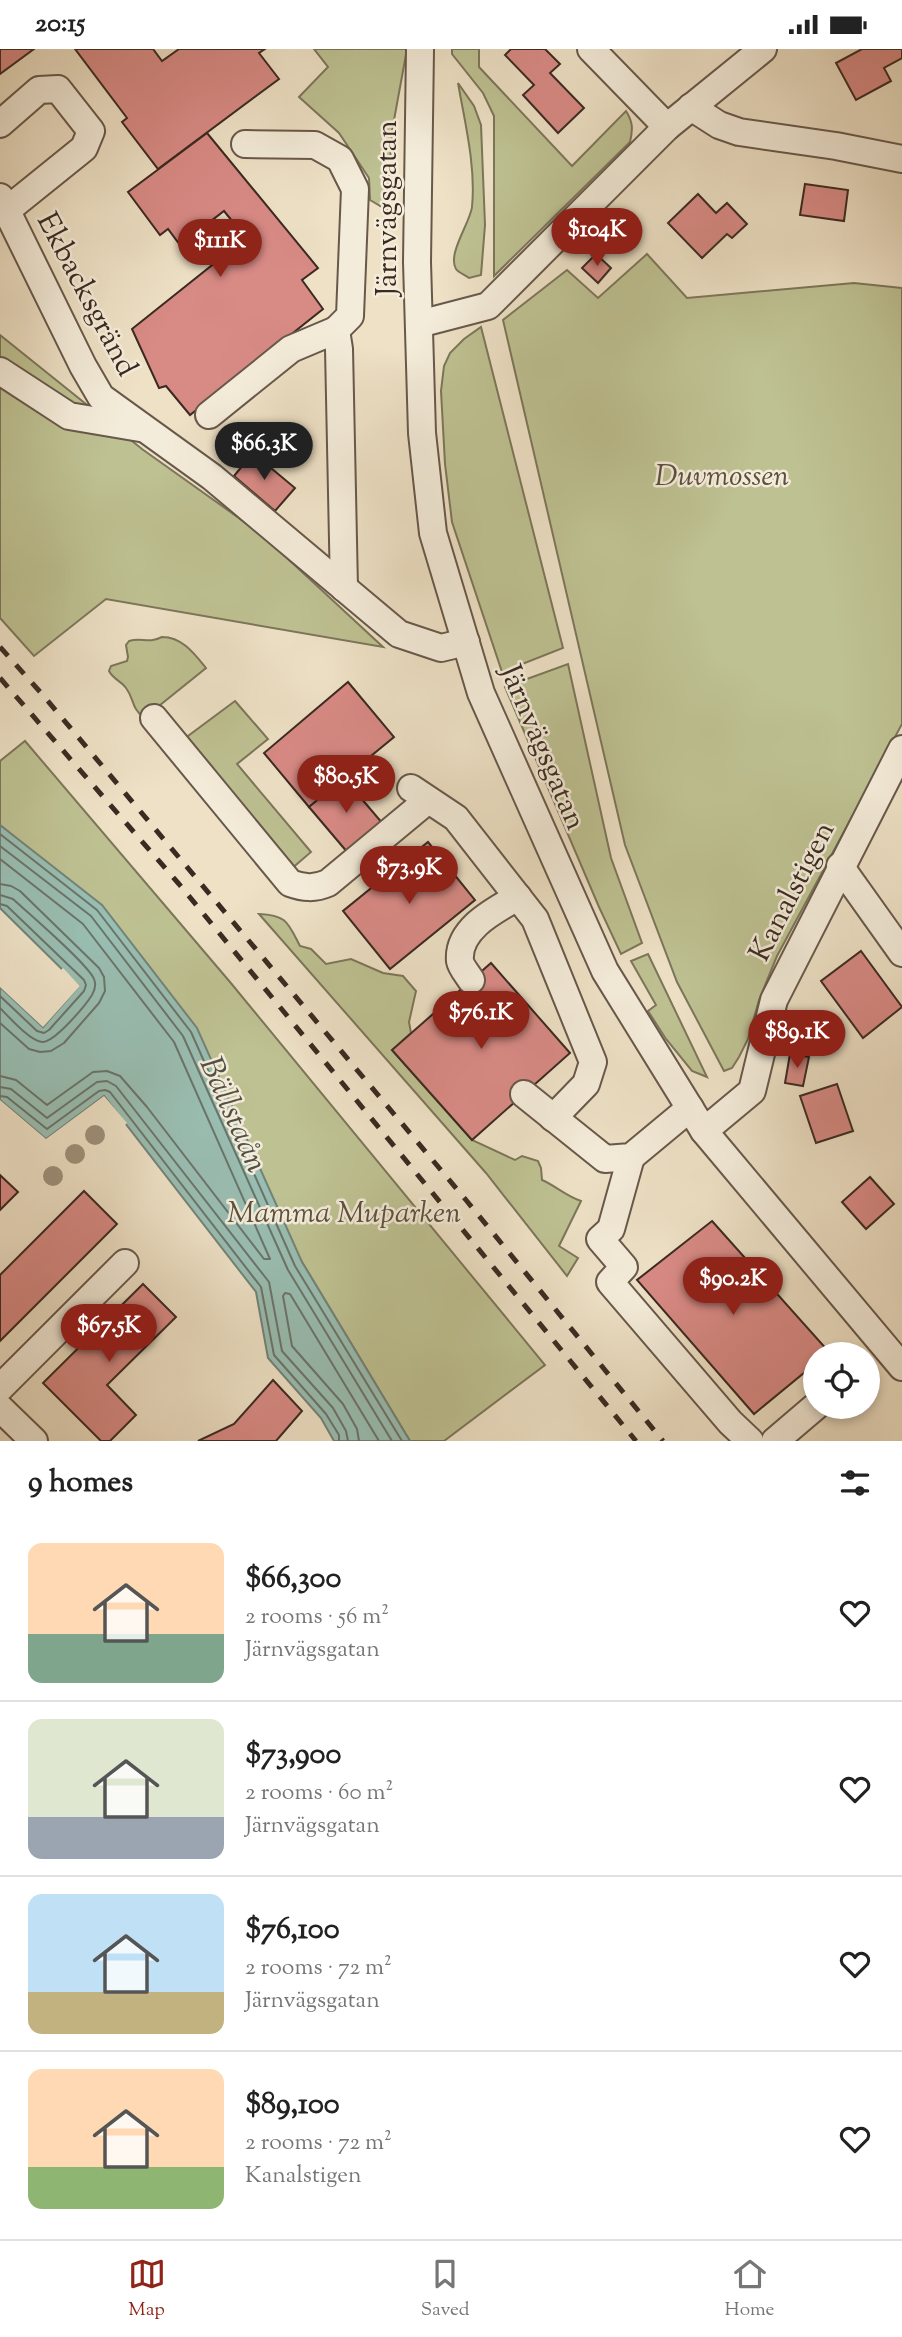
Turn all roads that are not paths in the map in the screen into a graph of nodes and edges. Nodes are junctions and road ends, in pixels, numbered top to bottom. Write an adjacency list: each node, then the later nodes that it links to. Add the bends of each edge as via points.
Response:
1 (420, 49): 10 (street, Järnvägsgatan)
2 (591, 49): 6 (street)
3 (763, 49): 4 (street)
4 (691, 107): 6 (street); 8 (street, via 739,132)
5 (0, 124): 9 (street, Ekbacksgränd, via 39,90 58,89 91,131 84,148)
6 (667, 127): 10 (street, via 488,306)
7 (245, 144): 11 (street, via 315,145 340,159 355,189 351,316)
8 (902, 159)
9 (3, 204): 14 (street, Ekbacksgränd, via 102,397)
10 (419, 324): 16 (street, Järnvägsgatan, via 422,433 433,533)
11 (336, 330): 13 (street, via 291,349); 15 (street)
12 (0, 371): 14 (street, via 69,416)
13 (209, 415)
14 (145, 429): 15 (street, Ekbacksgränd, via 212,477)
15 (344, 588): 16 (street, Ekbacksgränd, via 399,634 441,648)
16 (466, 642): 24 (street, Järnvägsgatan, via 481,693 605,971)
17 (154, 717): 20 (street, via 290,883 303,888 328,883 419,794 456,818)
18 (902, 749): 19 (street, Kanalstigen)
19 (840, 866): 21 (street); 26 (street, Kanalstigen, via 774,1000 752,1091)
20 (518, 897): 22 (street, via 487,914 463,940 460,962); 25 (street, via 535,919 593,1062 586,1084)
21 (902, 953)
22 (471, 980)
23 (524, 1094): 25 (street)
24 (690, 1108): 26 (street, Järnvägsgatan); 27 (street)
25 (553, 1118): 27 (street, via 606,1159)
26 (704, 1131): 29 (street, Järnvägsgatan)
27 (631, 1157): 34 (street, via 611,1229 600,1239 624,1267 610,1282)
28 (125, 1263): 30 (street)
29 (885, 1359)
30 (0, 1388)
31 (0, 1408): 33 (street)
32 (803, 1417): 35 (street)
33 (34, 1441)
34 (750, 1441)
35 (775, 1441)

